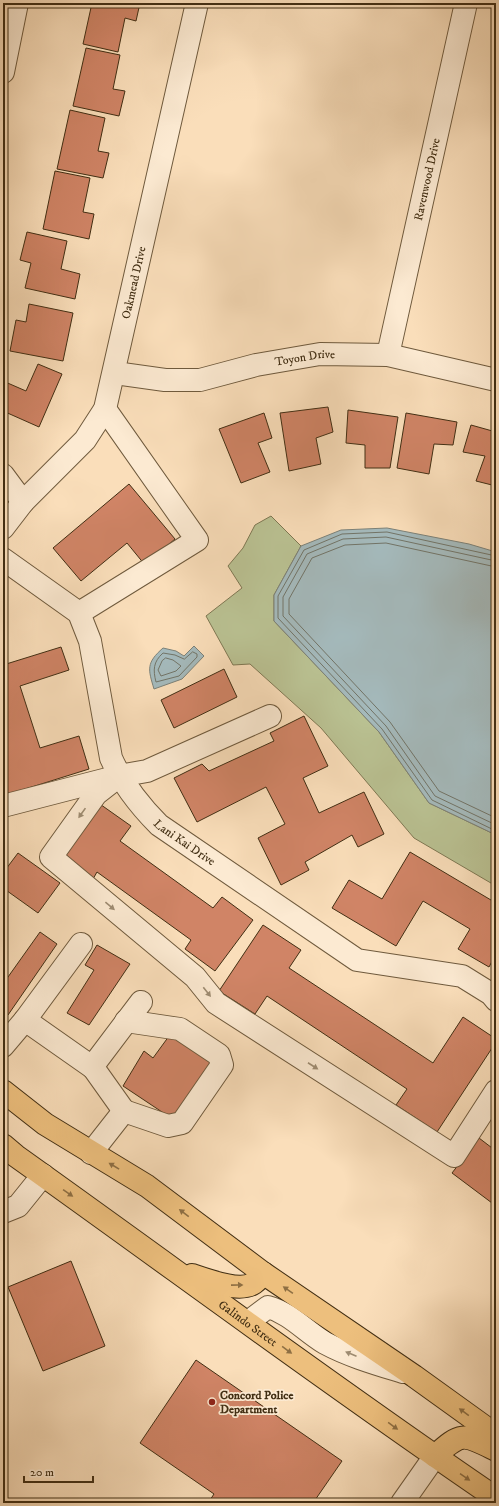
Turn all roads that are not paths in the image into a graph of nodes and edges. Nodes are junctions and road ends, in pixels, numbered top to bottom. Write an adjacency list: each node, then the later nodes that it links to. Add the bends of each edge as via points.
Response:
1 (17, 3): 4 (street)
2 (197, 3): 6 (street, Oakmead Drive)
3 (466, 3): 5 (street, Ravenwood Drive)
4 (3, 72)
5 (388, 355): 6 (street, Toyon Drive, via 320,354 256,365 200,380 165,380); 7 (street, Toyon Drive)
6 (115, 373): 8 (street, Oakmead Drive)
7 (496, 380)
8 (105, 409): 10 (street, Oakmead Drive, via 85,440); 13 (street, via 197,540)
9 (3, 475): 10 (street)
10 (23, 502): 11 (street, Oakmead Drive)
11 (3, 528)
12 (3, 559): 13 (street)
13 (79, 613): 15 (street, Lani Kai Drive, via 90,641 111,758)
14 (270, 716): 15 (street, via 147,770)
15 (119, 776): 16 (street); 18 (street, Lani Kai Drive, via 138,803 159,825 357,960 462,976 492,994); 25 (street, one-way to 25, via 96,794 51,856 196,977 216,1003 454,1156)
16 (3, 806)
17 (81, 944): 20 (street)
18 (496, 1000)
19 (141, 1002): 21 (street)
20 (25, 1020): 22 (street); 23 (street)
21 (126, 1021): 23 (street); 26 (street, via 180,1029 219,1055 222,1065 182,1124 168,1126)
22 (3, 1046)
23 (92, 1066): 26 (street)
24 (3, 1091): 28 (main road, via 45,1124)
25 (496, 1091)
26 (124, 1111): 28 (street)
27 (3, 1144): 29 (main road, Galindo Street)
28 (91, 1153): 32 (main road, one-way to 28, via 148,1186)
29 (43, 1175): 30 (street, via 18,1206); 31 (main road, Galindo Street, one-way to 31)
30 (3, 1212)
31 (172, 1268): 32 (main road, one-way to 32, via 217,1283 236,1286 254,1284); 33 (main road, Galindo Street)
32 (263, 1273): 34 (main road, one-way to 32)
33 (248, 1322): 34 (street, one-way to 33, via 362,1359 325,1342 280,1310 268,1307); 37 (main road, Galindo Street, one-way to 37)
34 (414, 1376): 35 (main road, one-way to 34)
35 (496, 1435)
36 (496, 1450): 37 (main road, via 469,1437 452,1440)
37 (435, 1456): 38 (main road, Galindo Street, one-way to 38); 39 (street)
38 (496, 1498)
39 (402, 1503)

